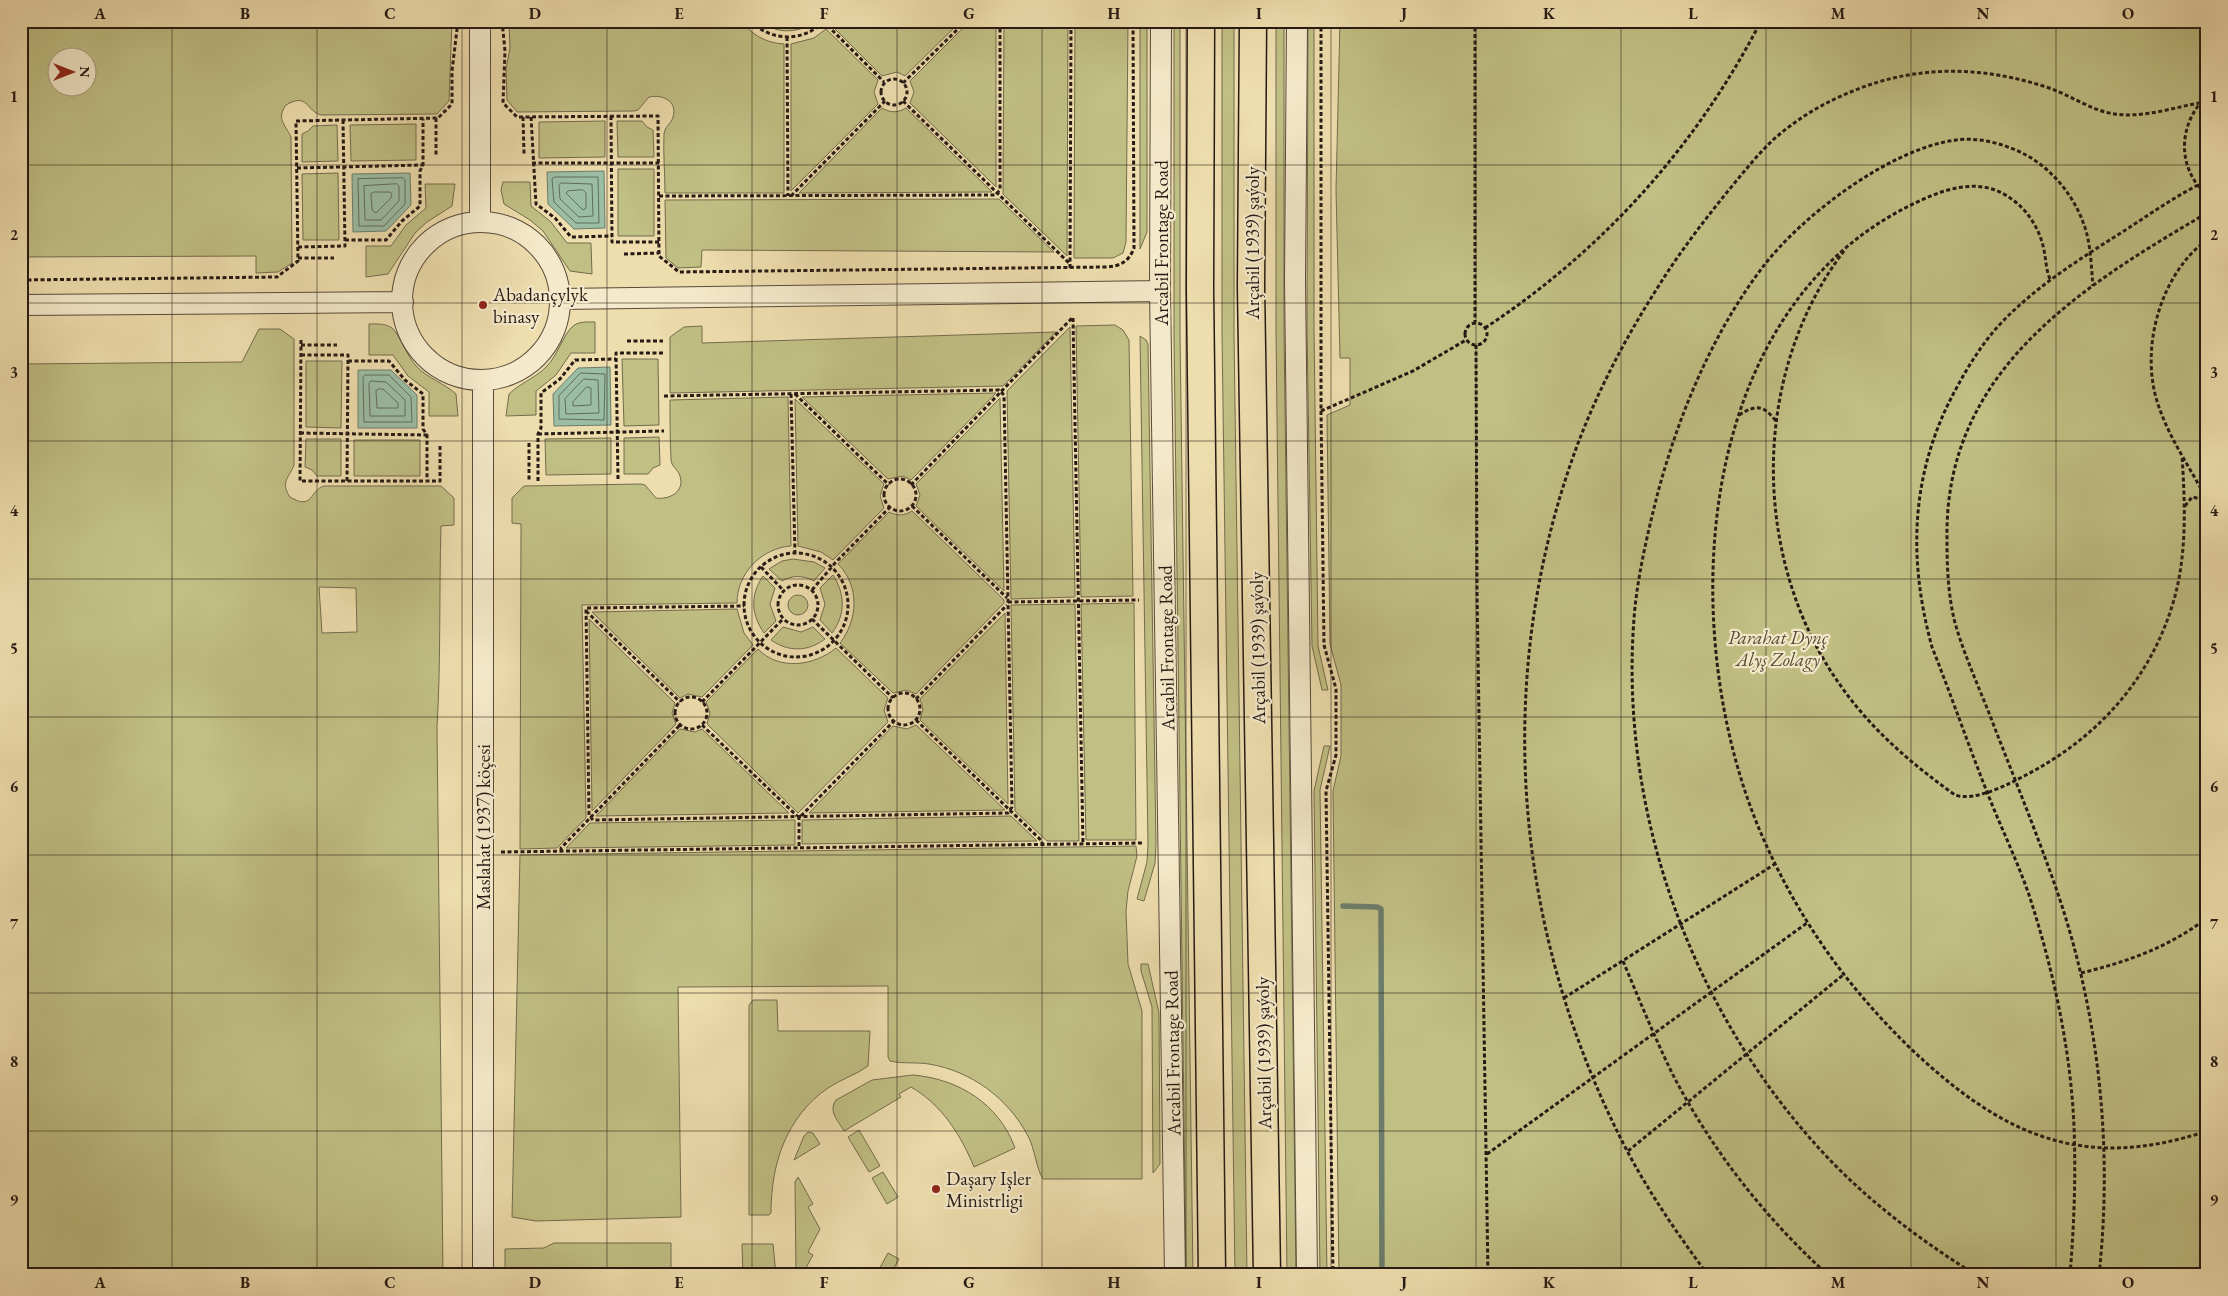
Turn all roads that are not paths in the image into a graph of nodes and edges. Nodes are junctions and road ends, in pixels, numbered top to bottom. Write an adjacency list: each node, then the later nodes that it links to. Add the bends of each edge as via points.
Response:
1 (480, 21): 6 (street)
2 (1161, 21): 7 (street, Arcabil Frontage Road)
3 (1202, 21): 14 (main road, via 1200,289)
4 (1253, 21): 15 (main road, Arçabil (1939) şaýoly, via 1251,287)
5 (1297, 21): 16 (street, via 1295,290)
6 (480, 221): 8 (street, via 507,226 531,239 555,272); 9 (street, via 441,233 420,251 407,275)
7 (1160, 291): 8 (street); 13 (street, Arcabil Frontage Road)
8 (560, 299): 11 (street, via 556,326 538,355 510,374)
9 (403, 302): 10 (street); 11 (street, via 408,329 422,352 443,370)
10 (21, 305)
11 (483, 380): 12 (street, Maslahat (1937) köçesi)
12 (483, 1275)
13 (1175, 1275)
14 (1212, 1275)
15 (1267, 1275)
16 (1307, 1275)

